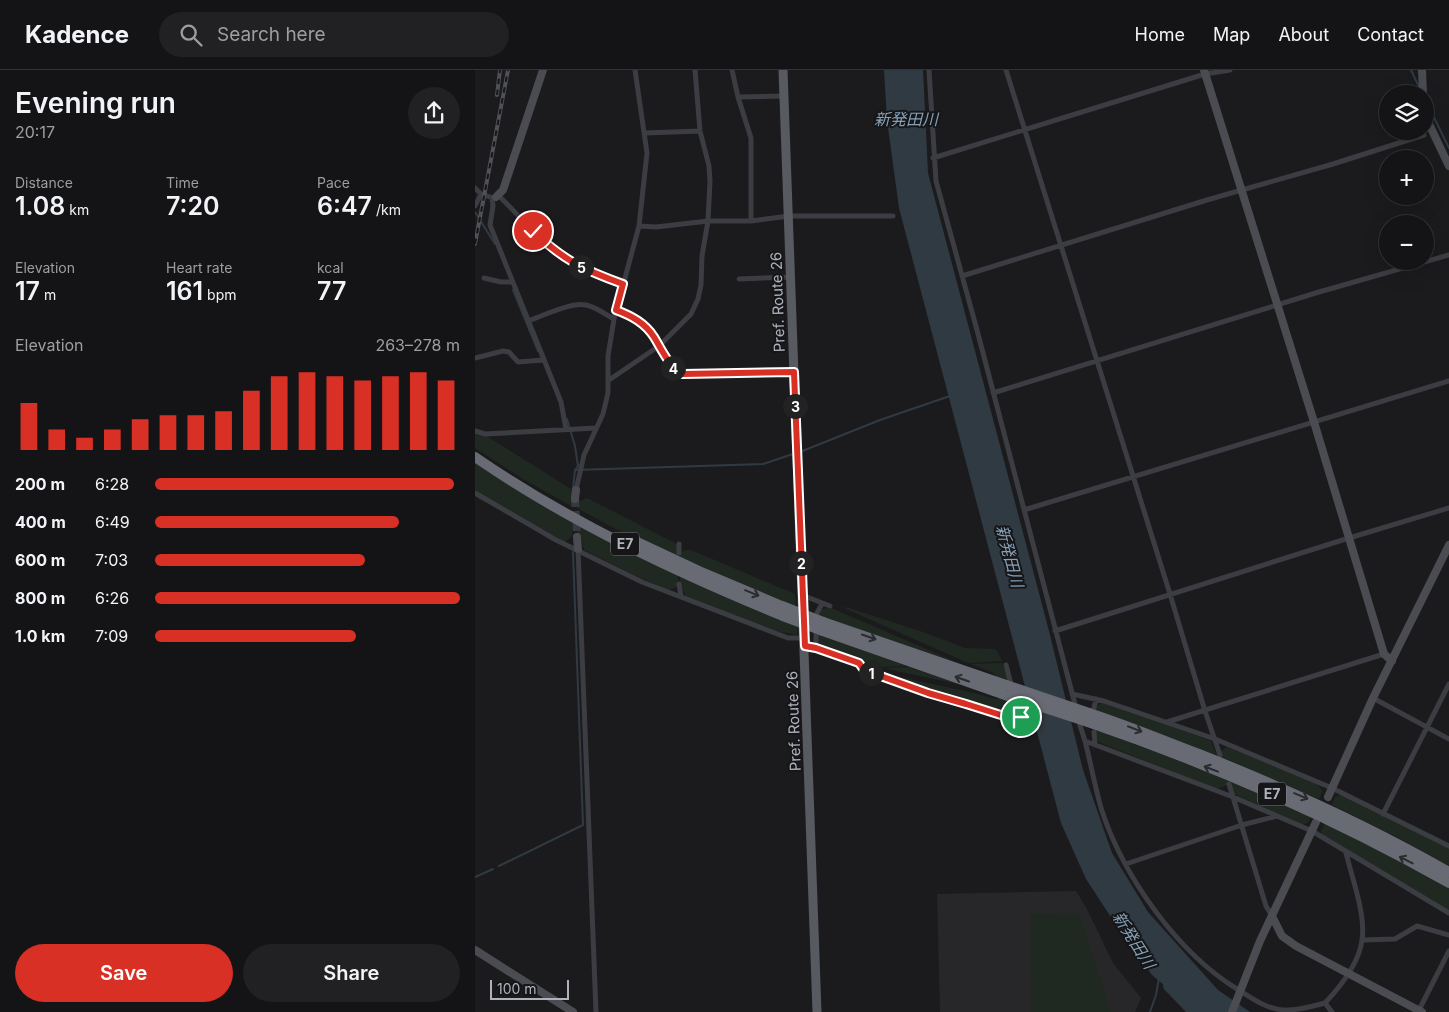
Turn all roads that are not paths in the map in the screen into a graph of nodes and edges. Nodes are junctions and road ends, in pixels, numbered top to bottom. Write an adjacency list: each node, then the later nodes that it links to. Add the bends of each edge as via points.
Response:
1 (543, 70): 24 (street, via 503,190)
2 (635, 70): 16 (street)
3 (695, 70): 15 (street)
4 (732, 70): 13 (street)
5 (783, 70): 12 (main road, Pref. Route 26)
6 (929, 70): 19 (street)
7 (1006, 70): 14 (street)
8 (1230, 70): 10 (street)
9 (1422, 70): 11 (street)
10 (1204, 72): 14 (street); 22 (street)
11 (1423, 85)
12 (785, 96): 13 (street); 26 (main road, Pref. Route 26)
13 (738, 98): 29 (street, via 751,138)
14 (1025, 129): 19 (street); 31 (street)
15 (700, 131): 16 (street); 28 (street, via 709,166)
16 (645, 133): 30 (street, via 647,153)
17 (1434, 134): 20 (street)
18 (1408, 140): 22 (street)
19 (933, 158): 33 (street, via 936,181)
20 (1449, 166)
21 (475, 188): 23 (street)
22 (1241, 190): 31 (street); 39 (street)
23 (481, 194): 24 (street); 25 (street)
24 (495, 197): 37 (street, via 489,225); 38 (street, via 568,260)
25 (475, 206)
26 (789, 216): 27 (street); 29 (street); 34 (main road, Pref. Route 26)
27 (893, 216)
28 (708, 221): 29 (street); 30 (street); 43 (street, via 698,299 691,314)
29 (751, 221)
30 (639, 226): 38 (street)
31 (1061, 245): 33 (street); 46 (street)
32 (1449, 255): 39 (street)
33 (962, 276): 50 (street)
34 (791, 277): 36 (street); 47 (main road, Pref. Route 26)
35 (485, 278): 37 (street)
36 (739, 279)
37 (512, 282): 42 (street)
38 (623, 284): 40 (street)
39 (1277, 305): 46 (street); 51 (street)
40 (616, 310): 41 (street); 43 (street, via 642,323)
41 (615, 319): 42 (street, via 584,305); 48 (street, via 608,356)
42 (528, 321): 45 (street)
43 (659, 346): 47 (street, via 674,369 683,374); 48 (street)
44 (475, 358): 45 (street, via 503,351 509,352 518,362)
45 (543, 360): 52 (street, via 561,402)
46 (1097, 360): 50 (street); 57 (street)
47 (794, 372): 71 (main road, Pref. Route 26)
48 (609, 380): 53 (street, via 603,414)
49 (1449, 381): 51 (street)
50 (993, 393): 61 (street)
51 (1314, 422): 57 (street); 63 (street)
52 (566, 428): 53 (street); 54 (street, via 485,434)
53 (596, 428): 59 (street, via 583,455)
54 (475, 431)
55 (475, 452): 75 (highway, E7, one-way to 75, via 597,523)
56 (475, 457): 75 (highway, E7, via 594,529 687,574)
57 (1133, 477): 61 (street); 70 (street)
58 (475, 493): 66 (street, via 556,540)
59 (575, 494)
60 (1449, 508): 63 (street)
61 (1024, 510): 76 (street)
62 (577, 537): 66 (street)
63 (1349, 538): 70 (street); 79 (street)
64 (679, 544): 67 (street)
65 (1449, 545): 68 (street)
66 (578, 549): 72 (street, via 642,582); 121 (street)
67 (679, 552)
68 (1446, 561): 80 (street)
69 (679, 584): 72 (street)
70 (1170, 594): 76 (street); 86 (street)
71 (802, 595): 73 (street); 77 (main road, Pref. Route 26)
72 (681, 596): 77 (street)
73 (822, 604): 74 (street); 78 (street, via 817,613)
74 (830, 606)
75 (783, 611): 87 (highway, E7, bridge, via 1007,690)
76 (1055, 631): 83 (street)
77 (804, 642): 78 (street); 122 (main road, Pref. Route 26)
78 (816, 648): 81 (street, via 859,663 864,670 928,693 1024,719)
79 (1384, 654): 80 (street); 86 (street)
80 (1392, 661): 84 (street)
81 (1006, 665)
82 (1449, 684): 89 (street)
83 (1073, 694): 85 (street); 93 (street)
84 (1373, 698): 89 (street); 97 (street)
85 (1096, 699): 87 (street); 88 (street)
86 (1205, 711): 88 (street); 91 (street)
87 (1090, 715): 108 (highway, E7, one-way to 108, via 1120,723 1308,799); 109 (highway, E7, one-way to 87, via 1299,806)
88 (1167, 722): 91 (street)
89 (1427, 727): 92 (street); 100 (street)
90 (1094, 732): 94 (street)
91 (1215, 739): 95 (street); 97 (street)
92 (1449, 739)
93 (1085, 741): 94 (street); 107 (street, via 1103,811)
94 (1095, 745): 99 (street)
95 (1220, 755)
96 (1229, 784): 99 (street)
97 (1332, 788): 98 (street); 100 (street)
98 (1328, 796)
99 (1233, 797): 101 (street); 103 (street)
100 (1383, 814): 105 (street)
101 (1277, 816): 103 (street); 104 (street)
102 (1316, 822): 104 (street)
103 (1242, 825): 107 (street); 111 (street, via 1266,906)
104 (1312, 831): 106 (street); 111 (street)
105 (1449, 846)
106 (1347, 853): 110 (street); 113 (street)
107 (1126, 864): 117 (street, via 1157,914 1190,951)
108 (1449, 872)
109 (1449, 883)
110 (1449, 913)
111 (1272, 916): 116 (street, via 1282,936); 117 (street)
112 (1449, 935): 113 (street, via 1417,926 1395,939)
113 (1363, 940): 116 (street)
114 (475, 950): 120 (street)
115 (1449, 951): 119 (street)
116 (1348, 974): 118 (street); 119 (street)
117 (1239, 993): 118 (street, via 1266,1007 1286,1011); 123 (street)
118 (1325, 1003): 124 (street)
119 (1421, 1011)
120 (573, 1012)
121 (595, 1012)
122 (817, 1012)
123 (1231, 1012)
124 (1332, 1012)

